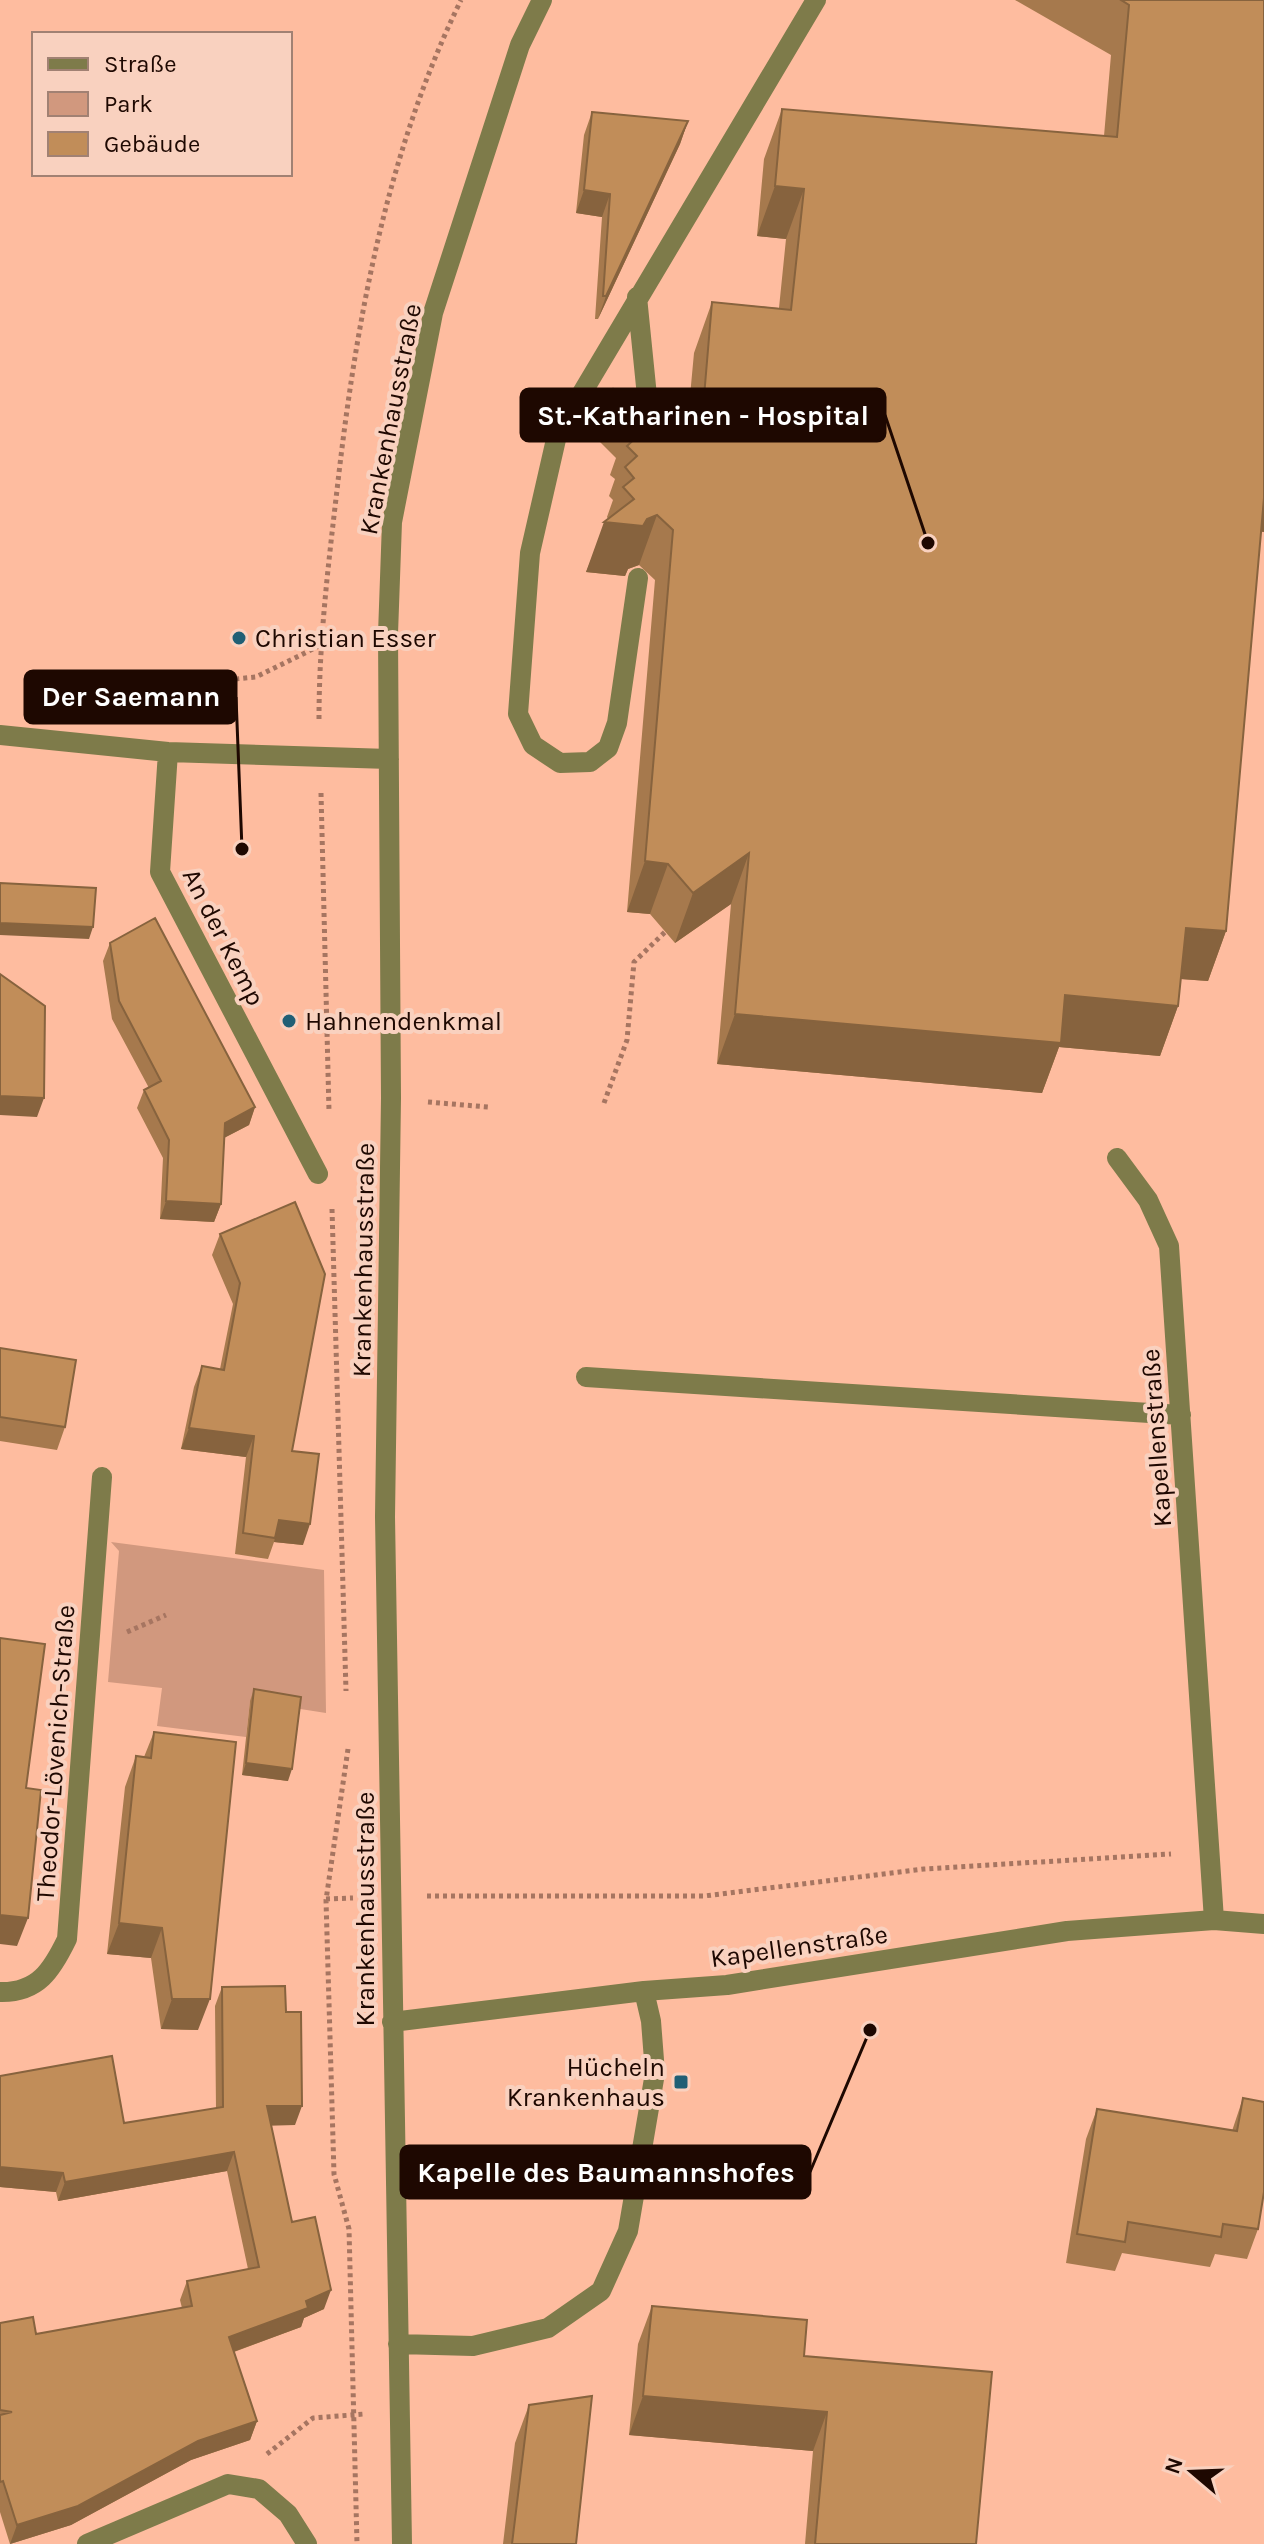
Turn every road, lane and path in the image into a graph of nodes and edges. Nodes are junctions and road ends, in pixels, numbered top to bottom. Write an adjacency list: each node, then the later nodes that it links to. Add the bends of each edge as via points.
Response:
1 (461, 0): 7 (path, via 415,112 378,239 352,358)
2 (542, 0): 12 (street, Krankenhausstraße, via 520,45 433,313 392,522)
3 (816, 0): 4 (street)
4 (637, 297): 5 (street); 6 (street, via 557,435 530,553 518,714 533,745 560,763 590,762 608,748 617,723)
5 (650, 430)
6 (638, 578)
7 (319, 646): 9 (path, via 256,677 142,688 64,677); 11 (path)
8 (0, 735): 9 (street)
9 (42, 739): 10 (street)
10 (168, 752): 11 (street); 19 (street, An der Kemp, via 160,872)
11 (320, 758): 12 (street); 17 (path)
12 (389, 759): 14 (street, Krankenhausstraße)
13 (665, 932): 15 (path, via 634,962 627,1040)
14 (391, 1098): 16 (path); 27 (street, Krankenhausstraße, via 385,1517)
15 (604, 1103)
16 (488, 1107)
17 (329, 1113)
18 (1117, 1158): 22 (street, Kapellenstraße, via 1148,1200 1169,1246)
19 (318, 1174)
20 (332, 1207): 24 (path)
21 (586, 1377): 22 (street)
22 (1181, 1415): 26 (street, Kapellenstraße)
23 (102, 1477): 32 (street, Theodor-Lövenich-Straße, via 67,1939 53,1969 21,1992)
24 (346, 1701)
25 (347, 1733): 28 (path)
26 (1207, 1851): 27 (path, via 924,1869 704,1896); 29 (street, Kapellenstraße)
27 (392, 1896): 28 (path); 33 (street, Krankenhausstraße)
28 (326, 1899): 36 (path, via 334,2174 349,2229)
29 (1214, 1920): 30 (street, Kapellenstraße); 31 (street, Kapellenstraße, via 1067,1931 727,1985)
30 (1264, 1924)
31 (644, 1991): 33 (street, Kapellenstraße); 34 (street, via 655,2073 628,2231 601,2291 548,2328 473,2346)
32 (0, 1992)
33 (392, 2022): 34 (street, Krankenhausstraße)
34 (398, 2344): 35 (street, Krankenhausstraße)
35 (398, 2412): 36 (path); 41 (street, Krankenhausstraße)
36 (352, 2415): 37 (path, via 313,2418); 40 (path)
37 (228, 2484): 38 (street); 39 (street, via 259,2489 288,2514)
38 (87, 2544)
39 (307, 2544)
40 (357, 2544)
41 (402, 2544)

